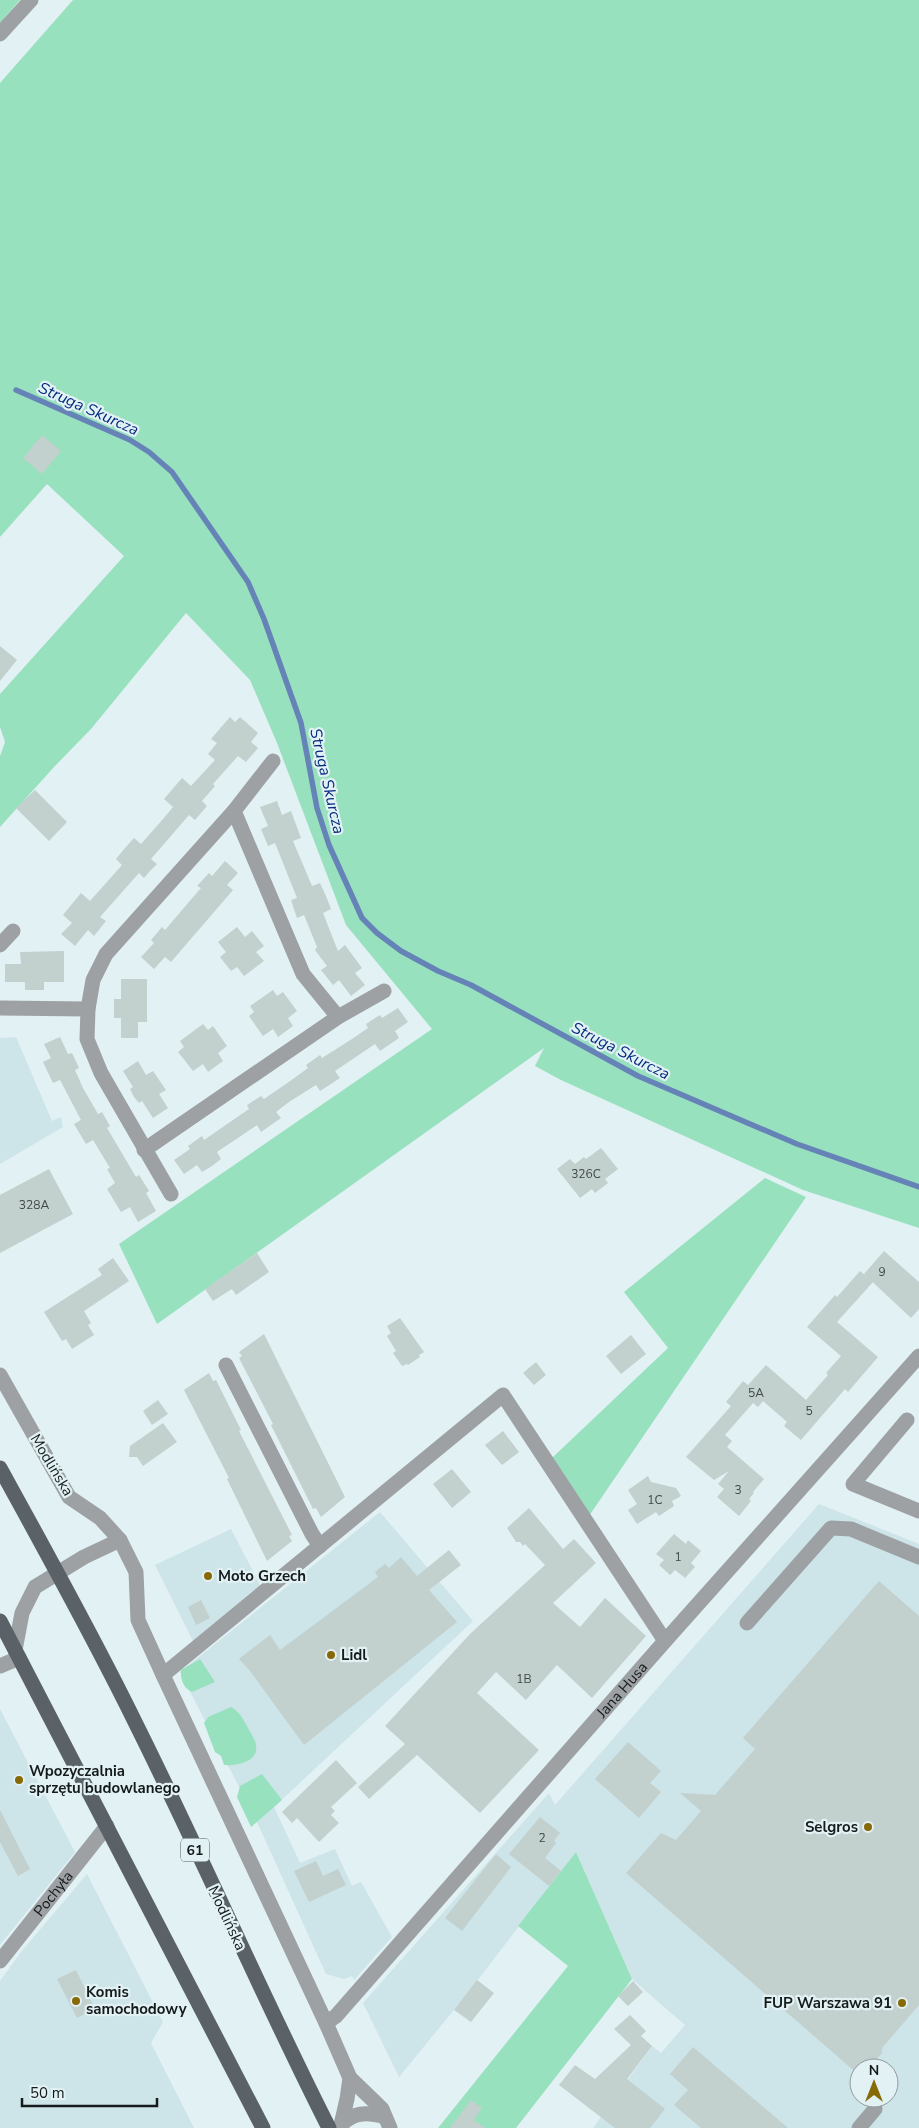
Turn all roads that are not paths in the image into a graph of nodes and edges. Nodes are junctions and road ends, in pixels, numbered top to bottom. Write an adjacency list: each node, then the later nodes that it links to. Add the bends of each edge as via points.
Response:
1 (31, 0): 2 (street)
2 (0, 34)
3 (274, 761): 4 (street)
4 (234, 811): 9 (street, via 106,954 93,980); 10 (street, via 303,974)
5 (13, 931): 6 (street)
6 (0, 945)
7 (384, 991): 10 (street)
8 (0, 1008): 9 (street)
9 (88, 1009): 11 (street, via 87,1039 90,1047 101,1074)
10 (338, 1017): 11 (street)
11 (144, 1150): 12 (street)
12 (171, 1194)
13 (919, 1356): 25 (street, Jana Husa)
14 (226, 1365): 20 (street)
15 (0, 1375): 19 (street, Modlińska, via 69,1497 100,1518)
16 (907, 1420): 18 (street, via 854,1484)
17 (0, 1468): 22 (main road, Modlińska / 61)
18 (919, 1511)
19 (120, 1540): 22 (street); 28 (street, Modlińska, via 136,1572 138,1620)
20 (316, 1540): 25 (street, via 503,1395); 28 (street)
21 (919, 1557): 24 (street, via 850,1529 831,1528)
22 (57, 1573): 26 (street, via 35,1587 22,1613); 35 (main road, Modlińska / 61, via 136,1722 281,2033)
23 (0, 1620): 26 (main road)
24 (747, 1622)
25 (665, 1641): 31 (street, Jana Husa, via 336,2016)
26 (17, 1654): 27 (street); 29 (main road)
27 (0, 1666)
28 (163, 1675): 31 (street, Modlińska)
29 (107, 1826): 30 (street, Pochyła); 36 (main road)
30 (0, 1961)
31 (326, 2023): 32 (street, Modlińska)
32 (350, 2078): 34 (street, Modlińska, via 382,2109); 35 (street, via 347,2098)
33 (875, 2109): 37 (street)
34 (388, 2123): 35 (street, Modlińska, via 369,2113 354,2116)
35 (336, 2127)
36 (263, 2128)
37 (859, 2128)

